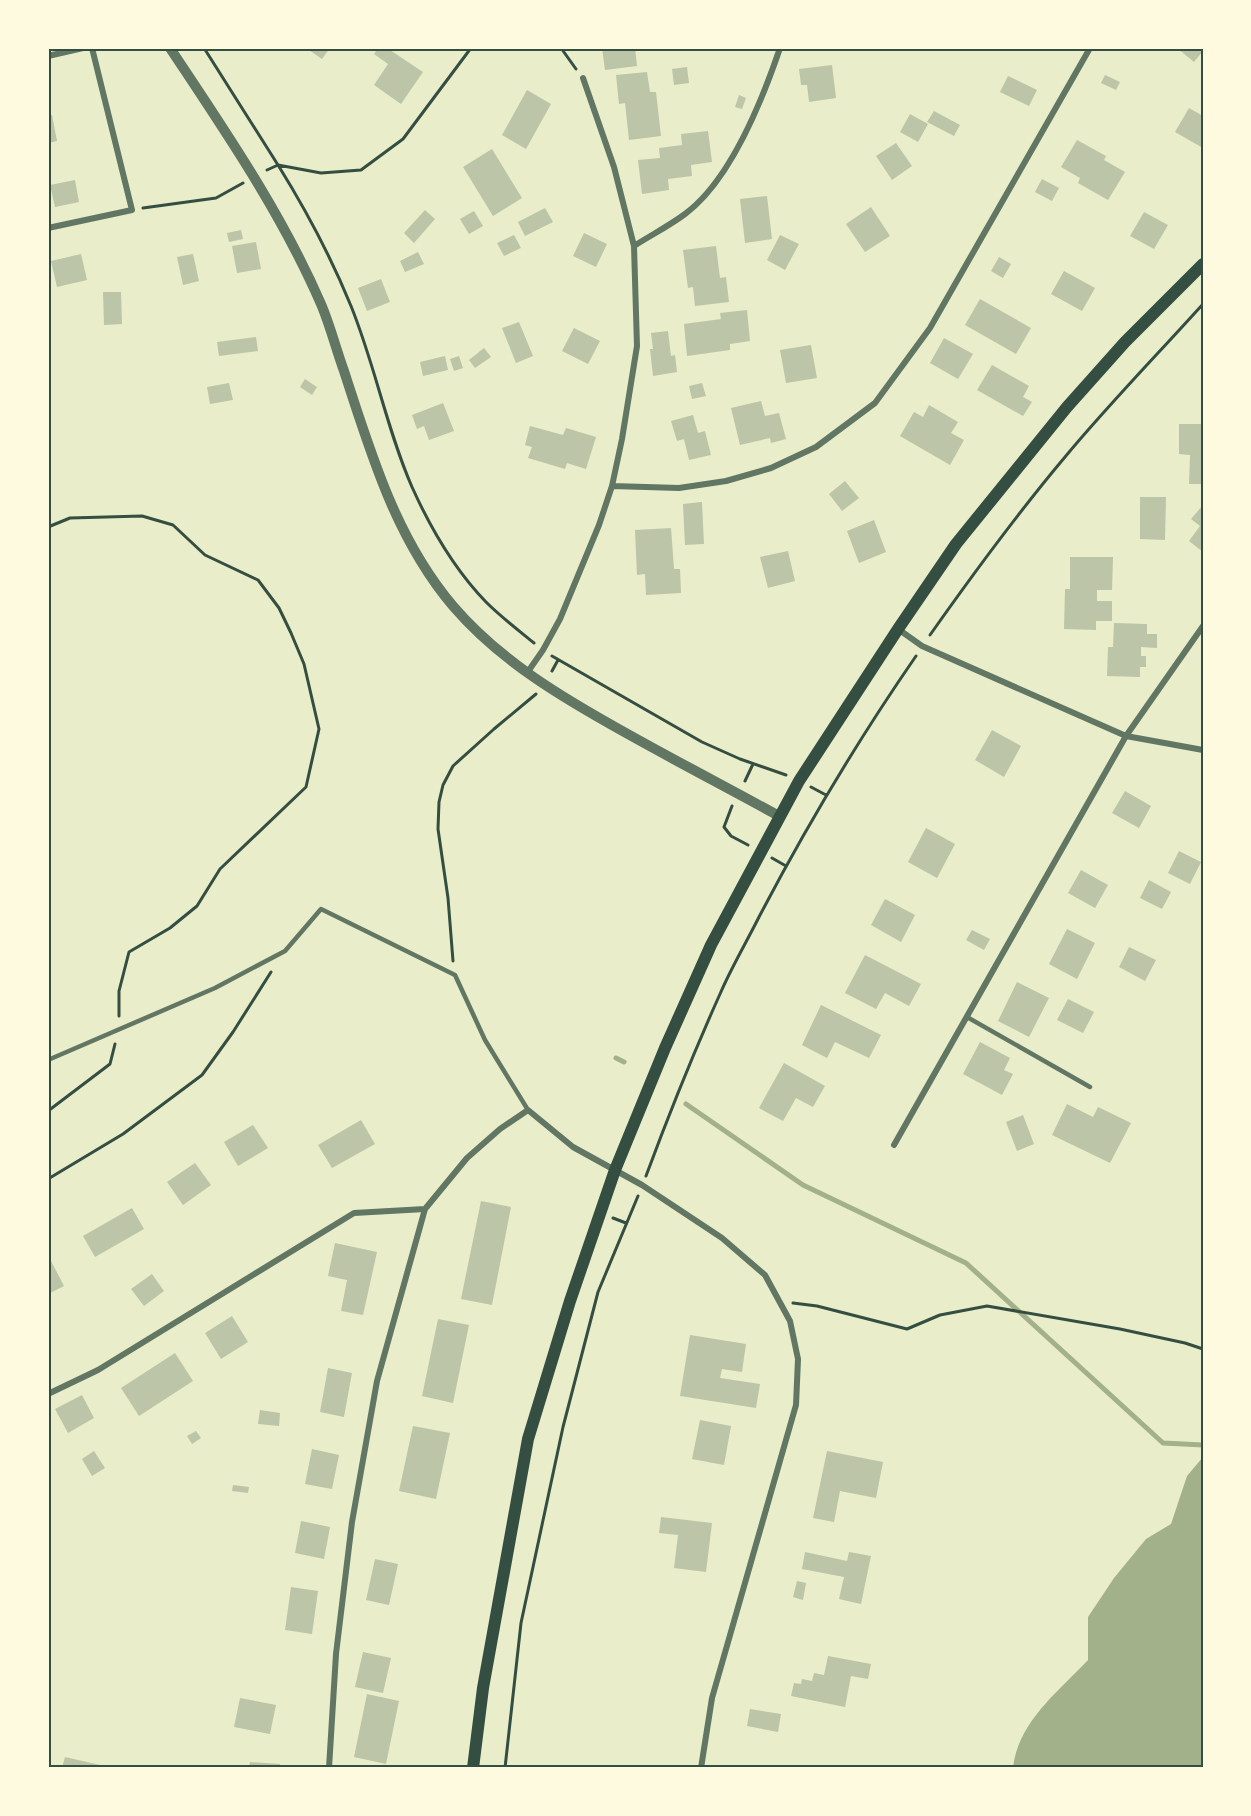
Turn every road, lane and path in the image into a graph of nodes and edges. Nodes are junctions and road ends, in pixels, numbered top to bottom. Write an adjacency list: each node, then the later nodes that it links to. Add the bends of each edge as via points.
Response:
1 (83, 48): 9 (street)
2 (92, 48): 13 (street)
3 (170, 48): 12 (street)
4 (204, 48): 11 (path)
5 (471, 48): 11 (path, via 403,139 361,170 321,173)
6 (561, 48): 10 (path)
7 (780, 48): 15 (street, via 764,95 720,178 686,213)
8 (1090, 48): 18 (street, via 930,328 875,403 816,447 771,468 726,481 679,488)
9 (48, 56)
10 (583, 78): 15 (street, via 614,167)
11 (278, 165): 12 (path); 23 (path, via 300,200 351,306 412,486 435,531 485,601)
12 (255, 177): 13 (path, via 216,198); 25 (street, via 293,243 322,307 387,498 429,577 482,636)
13 (132, 210): 14 (street)
14 (48, 228)
15 (634, 246): 18 (street, via 636,346)
16 (1203, 264): 21 (main road, via 1067,407 956,544)
17 (1203, 304): 22 (path, via 1059,464 1010,524)
18 (612, 486): 23 (street, via 582,568)
19 (48, 527): 39 (path, via 70,518 142,516 173,525 206,555 258,580 279,608 300,654 319,729 306,787 220,868 197,906 170,928 129,952 119,991)
20 (1203, 626): 27 (street)
21 (898, 629): 22 (street); 30 (main road)
22 (922, 646): 27 (street); 32 (path)
23 (543, 650): 24 (path); 25 (street)
24 (558, 660): 26 (path); 29 (path, via 702,742)
25 (527, 673): 26 (street)
26 (543, 684): 31 (street); 37 (path, via 453,766 443,785 438,829)
27 (1126, 736): 28 (street); 38 (street)
28 (1203, 750)
29 (753, 764): 30 (path); 31 (path)
30 (799, 781): 32 (path); 33 (main road)
31 (738, 794): 33 (street); 34 (path, via 724,827 731,836)
32 (826, 795): 35 (path)
33 (779, 816): 34 (main road)
34 (760, 852): 35 (path); 45 (main road, via 711,945)
35 (786, 866): 47 (path, via 721,992)
36 (285, 951): 37 (lane, via 321,909); 39 (lane, via 215,988); 46 (path, via 202,1075 123,1134)
37 (455, 975): 43 (lane, via 485,1040)
38 (967, 1017): 41 (lane); 44 (street)
39 (118, 1030): 40 (lane); 42 (path, via 110,1064)
40 (48, 1060)
41 (1090, 1087)
42 (48, 1110)
43 (528, 1110): 45 (street, via 573,1147); 48 (street, via 467,1158)
44 (894, 1145)
45 (615, 1170): 47 (street); 53 (main road, via 528,1439 483,1688)
46 (48, 1179)
47 (642, 1185): 49 (street, via 731,1246 765,1275); 54 (path, via 598,1292 563,1427 521,1623)
48 (425, 1209): 51 (street, via 354,1213 98,1370); 52 (street, via 377,1381 352,1522 336,1654)
49 (780, 1302): 50 (path, via 817,1305 907,1329 940,1315 987,1306 1120,1329); 55 (street, via 790,1321 798,1359 796,1405 712,1698)
50 (1203, 1349)
51 (48, 1394)
52 (329, 1768)
53 (473, 1768)
54 (505, 1768)
55 (701, 1768)

